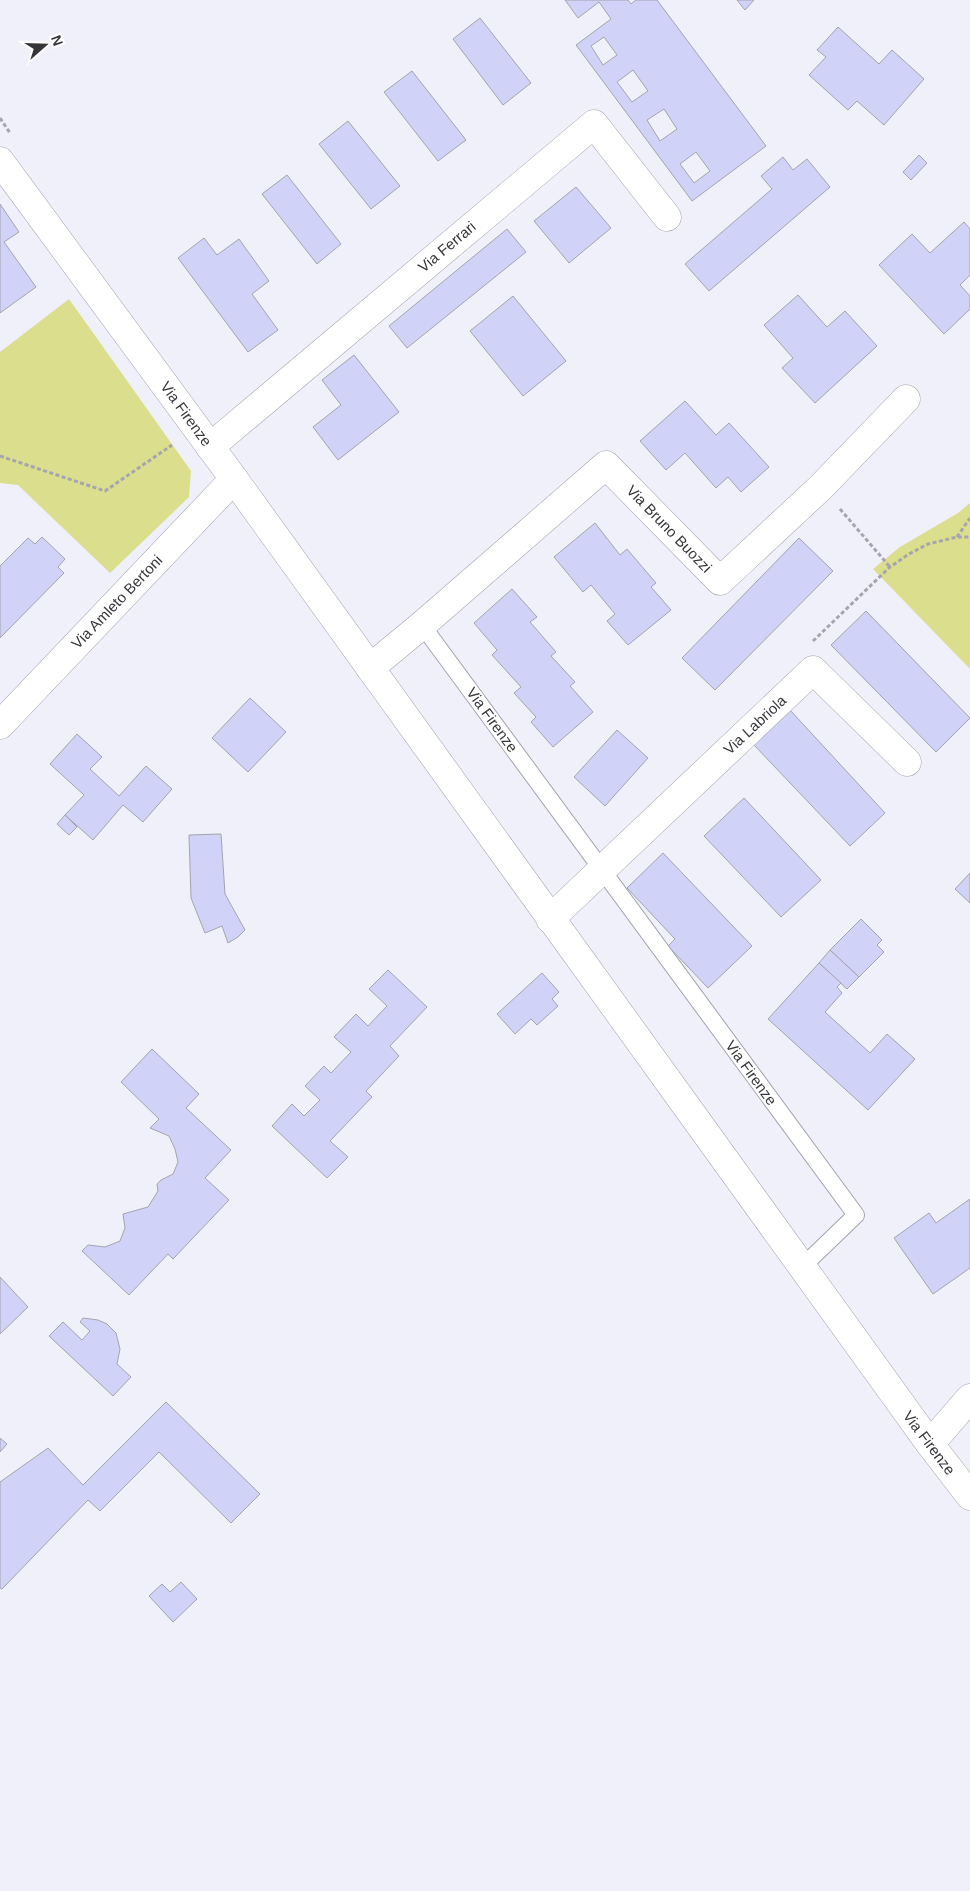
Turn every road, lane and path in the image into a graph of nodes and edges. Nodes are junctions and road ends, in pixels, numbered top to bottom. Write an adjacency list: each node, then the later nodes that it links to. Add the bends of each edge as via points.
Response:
1 (0, 161): 5 (street, Via Firenze)
2 (667, 217): 5 (street, Via Ferrari, via 594,124)
3 (906, 399): 8 (street, Via Bruno Buozzi)
4 (177, 441): 6 (path, via 105,491)
5 (210, 447): 7 (street, Via Firenze)
6 (0, 456)
7 (234, 479): 13 (street, Via Firenze); 14 (street, Via Amleto Bertoni)
8 (821, 487): 11 (path); 12 (street, Via Bruno Buozzi, via 720,582 606,464)
9 (970, 518): 10 (path)
10 (957, 537)
11 (890, 567)
12 (422, 625): 13 (street); 16 (lane, Via Firenze)
13 (370, 668): 17 (street, Via Firenze)
14 (0, 725)
15 (907, 762): 16 (street, Via Labriola, via 814,670)
16 (602, 870): 17 (street); 18 (lane, Via Firenze, via 856,1215)
17 (550, 919): 18 (street, Via Firenze)
18 (802, 1266): 20 (street, Via Firenze)
19 (970, 1398): 20 (street)
20 (930, 1444): 21 (street, Via Firenze)
21 (970, 1496)

